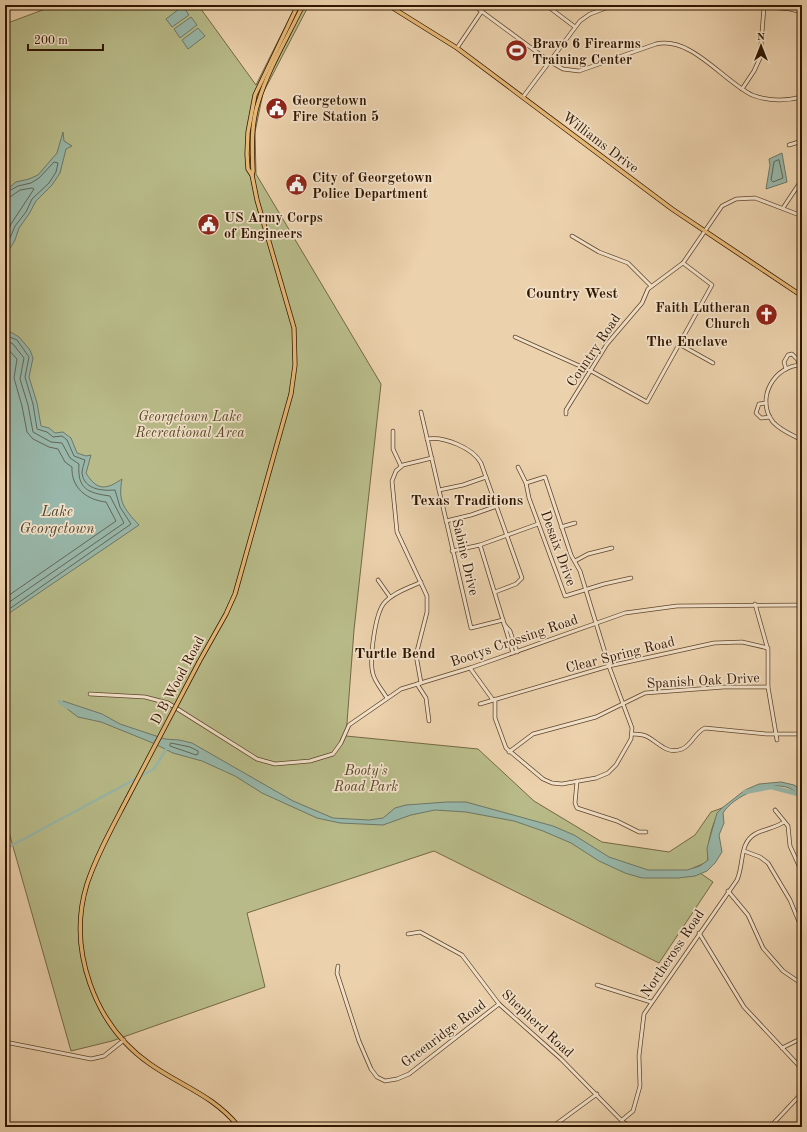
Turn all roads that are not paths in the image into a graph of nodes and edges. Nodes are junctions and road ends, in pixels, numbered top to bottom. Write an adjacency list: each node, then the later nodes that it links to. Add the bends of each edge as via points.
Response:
1 (298, 5): 11 (main road, D B Wood Road)
2 (304, 5): 11 (main road, D B Wood Road)
3 (388, 5): 13 (main road, Williams Drive)
4 (473, 5): 9 (street)
5 (546, 5): 12 (street)
6 (614, 5): 12 (street, via 586,15)
7 (745, 5): 8 (street)
8 (764, 7): 10 (street); 15 (street, via 759,61)
9 (482, 11): 13 (street); 14 (street)
10 (802, 12)
11 (290, 27): 18 (main road, D B Wood Road, via 259,84); 19 (main road, D B Wood Road)
12 (575, 27): 14 (street)
13 (457, 48): 16 (main road, Williams Drive)
14 (549, 62): 15 (street, via 563,69 578,70 655,44 673,43 688,48); 16 (street)
15 (742, 89): 17 (street, via 762,99 788,100)
16 (523, 97): 28 (main road, Williams Drive)
17 (802, 97)
18 (254, 101): 19 (street); 20 (main road, D B Wood Road)
19 (258, 103): 21 (main road, D B Wood Road)
20 (247, 141): 21 (street); 24 (main road, D B Wood Road, via 248,169)
21 (252, 141): 24 (main road, D B Wood Road)
22 (802, 141): 23 (street)
23 (789, 144)
24 (252, 175): 108 (main road, D B Wood Road, bridge, via 294,328 295,365 290,394 235,594 127,798 87,885 81,936 85,966 91,988 108,1021)
25 (802, 186): 26 (street, via 799,184)
26 (783, 208): 27 (street, Country Road); 28 (street, Country Road, via 755,198 736,199 722,206)
27 (802, 216)
28 (705, 231): 30 (street, Country Road); 32 (main road, Williams Drive)
29 (572, 236): 31 (street, via 599,252 628,263)
30 (683, 264): 31 (street, Country Road); 34 (street, via 712,285)
31 (651, 286): 38 (street, Country Road, via 640,304 607,344)
32 (802, 296)
33 (516, 336): 38 (street)
34 (679, 344): 35 (street); 38 (street, via 647,402)
35 (713, 363)
36 (800, 365): 37 (street); 37 (street, via 792,354 788,355 784,362)
37 (786, 369): 39 (street, via 777,374 772,382 767,392)
38 (591, 371): 41 (street, Country Road, via 566,410)
39 (766, 403): 42 (street); 42 (street, via 759,404 756,413 761,418)
40 (421, 412): 44 (street, Sabine Drive)
41 (566, 414)
42 (770, 417): 45 (street, via 780,428)
43 (392, 430): 47 (street, via 392,449)
44 (427, 439): 46 (street, Sabine Drive); 49 (street, via 445,439 473,454 479,459)
45 (802, 440)
46 (432, 458): 47 (street); 51 (street, Sabine Drive)
47 (401, 466): 64 (street, via 392,481 396,527)
48 (518, 467): 50 (street, Desaix Drive)
49 (486, 477): 51 (street); 52 (street)
50 (526, 483): 55 (street, Desaix Drive); 56 (street, via 545,477)
51 (439, 490): 53 (street, Sabine Drive)
52 (497, 506): 53 (street); 57 (street)
53 (446, 521): 60 (street, Sabine Drive)
54 (575, 522): 56 (street)
55 (538, 524): 57 (street); 65 (street, Desaix Drive, via 565,596)
56 (561, 527): 61 (street)
57 (507, 535): 58 (street); 66 (street, via 522,578 516,584)
58 (480, 545): 60 (street); 66 (street)
59 (612, 548): 61 (street, via 588,554)
60 (452, 551): 72 (street, Sabine Drive, via 471,628)
61 (575, 561): 65 (street)
62 (631, 578): 65 (street, Desaix Drive)
63 (378, 580): 67 (street)
64 (420, 582): 67 (street); 79 (street, via 427,605 416,651)
65 (585, 589): 73 (street)
66 (495, 592): 71 (street)
67 (390, 597): 82 (street, via 377,616 371,666 375,680)
68 (755, 604): 69 (street, Bootys Crossing Road); 73 (street, Bootys Crossing Road, via 659,608 625,614); 74 (street)
69 (802, 605)
70 (506, 613): 71 (street)
71 (501, 614): 72 (street)
72 (504, 622): 75 (street); 76 (street)
73 (597, 623): 75 (street, Bootys Crossing Road); 77 (street)
74 (768, 648): 77 (street, Clear Spring Road, via 742,642 723,642); 80 (street)
75 (517, 652): 76 (street, Bootys Crossing Road)
76 (512, 653): 78 (street, Bootys Crossing Road)
77 (609, 666): 83 (street, Clear Spring Road); 85 (street)
78 (470, 668): 79 (street, Bootys Crossing Road); 83 (street)
79 (419, 683): 82 (street, Bootys Crossing Road, via 401,689); 86 (street, via 426,698)
80 (768, 687): 85 (street, Spanish Oak Drive, via 651,692 641,694); 89 (street)
81 (90, 694): 82 (street, Bootys Crossing Road, via 145,697 162,701 254,757 269,763 283,764 331,756 339,747 347,727)
82 (387, 698)
83 (494, 699): 84 (street, Clear Spring Road); 91 (street, via 496,722)
84 (480, 704)
85 (623, 704): 87 (street); 91 (street, Spanish Oak Drive, via 596,717 534,734)
86 (429, 721)
87 (632, 734): 89 (street, via 647,736 663,748 673,751 685,747 705,728); 92 (street, via 616,764 608,773)
88 (802, 734): 89 (street)
89 (777, 735): 90 (street)
90 (777, 740)
91 (509, 752): 92 (street, via 548,782 558,784)
92 (577, 781): 95 (street, via 575,806 639,832)
93 (775, 810): 94 (street)
94 (784, 822): 96 (street, Northcross Road, via 755,834 746,842); 97 (street, via 788,826 790,846)
95 (646, 832)
96 (744, 851): 98 (street, Northcross Road, via 739,875); 99 (street, via 768,863 790,900)
97 (802, 872)
98 (728, 891): 100 (street, Northcross Road); 103 (street, via 746,912 763,948 783,971)
99 (802, 929)
100 (699, 933): 105 (street, Northcross Road); 110 (street, via 744,1007)
101 (408, 934): 106 (street, Shepherd Road, via 420,932 459,953)
102 (338, 966): 106 (street, Greenridge Road, via 337,973 362,1047 373,1073 384,1081 397,1080 408,1074)
103 (802, 984)
104 (597, 985): 105 (street)
105 (651, 1002): 114 (street, Northcross Road, via 642,1022 638,1062 639,1090 633,1111)
106 (499, 1004): 113 (street, Shepherd Road)
107 (802, 1038): 110 (street)
108 (124, 1040): 109 (street, via 104,1056 92,1059); 115 (main road, D B Wood Road, via 150,1064 211,1100)
109 (5, 1042)
110 (782, 1048): 111 (street)
111 (802, 1069)
112 (802, 1093): 118 (street)
113 (598, 1094): 114 (street, Shepherd Road); 116 (street)
114 (622, 1120): 117 (street, Shepherd Road)
115 (239, 1127)
116 (552, 1127)
117 (632, 1127)
118 (770, 1127)

